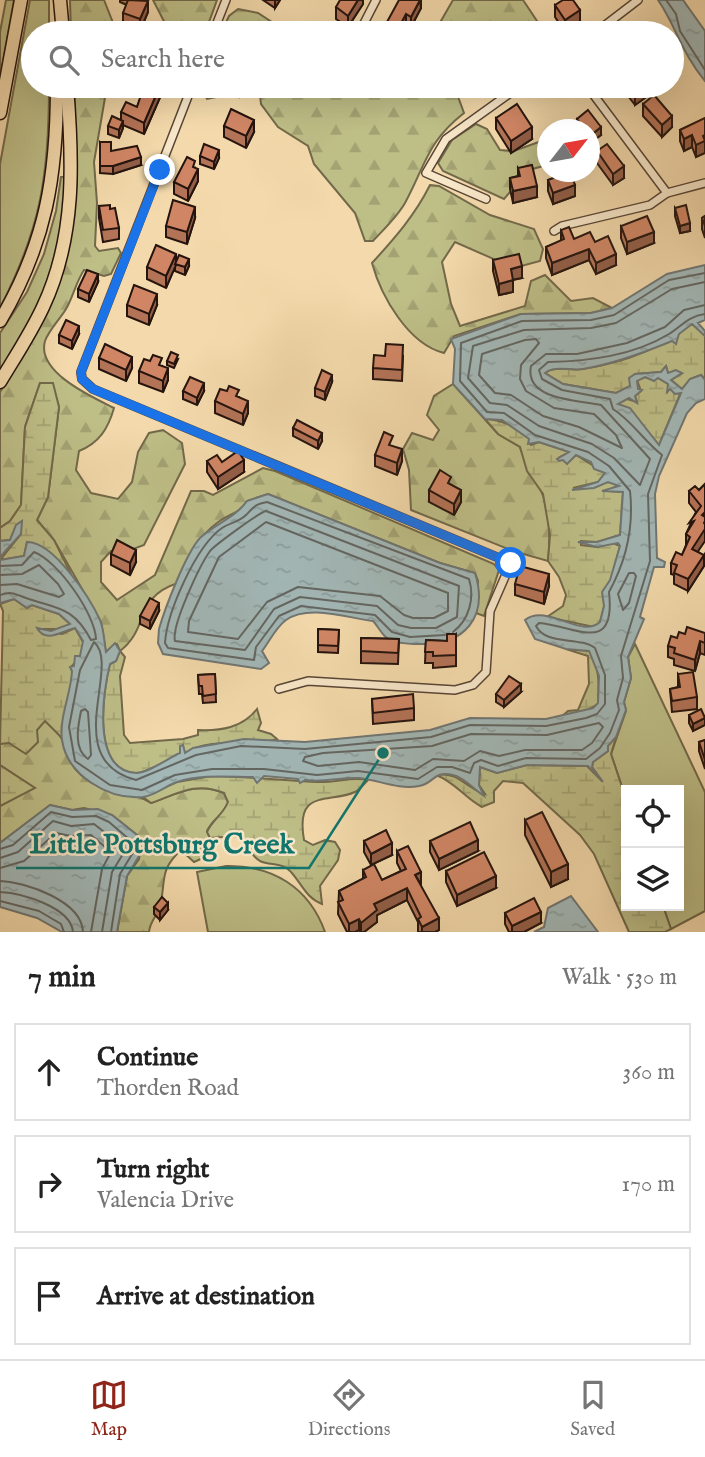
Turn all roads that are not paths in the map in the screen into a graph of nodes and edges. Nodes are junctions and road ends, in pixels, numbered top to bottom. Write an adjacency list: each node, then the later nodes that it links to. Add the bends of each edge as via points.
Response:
1 (21, 0): 16 (highway)
2 (59, 0): 6 (highway); 7 (highway)
3 (226, 0): 8 (street)
4 (376, 0): 9 (street)
5 (638, 0): 10 (street)
6 (58, 21)
7 (62, 21)
8 (218, 21)
9 (365, 21)
10 (610, 21)
11 (57, 98): 21 (highway, via 49,205 34,256)
12 (68, 98): 22 (highway, via 72,177 66,233 44,307)
13 (187, 98): 23 (street, via 82,379 93,389 511,563 490,611 486,672 473,685 455,690 308,681)
14 (503, 98): 19 (street, via 446,139 426,173)
15 (596, 98): 18 (street)
16 (0, 113)
17 (705, 183): 18 (street)
18 (667, 193): 20 (street, via 650,205)
19 (486, 199)
20 (554, 231)
21 (0, 321)
22 (0, 382)
23 (278, 689)

